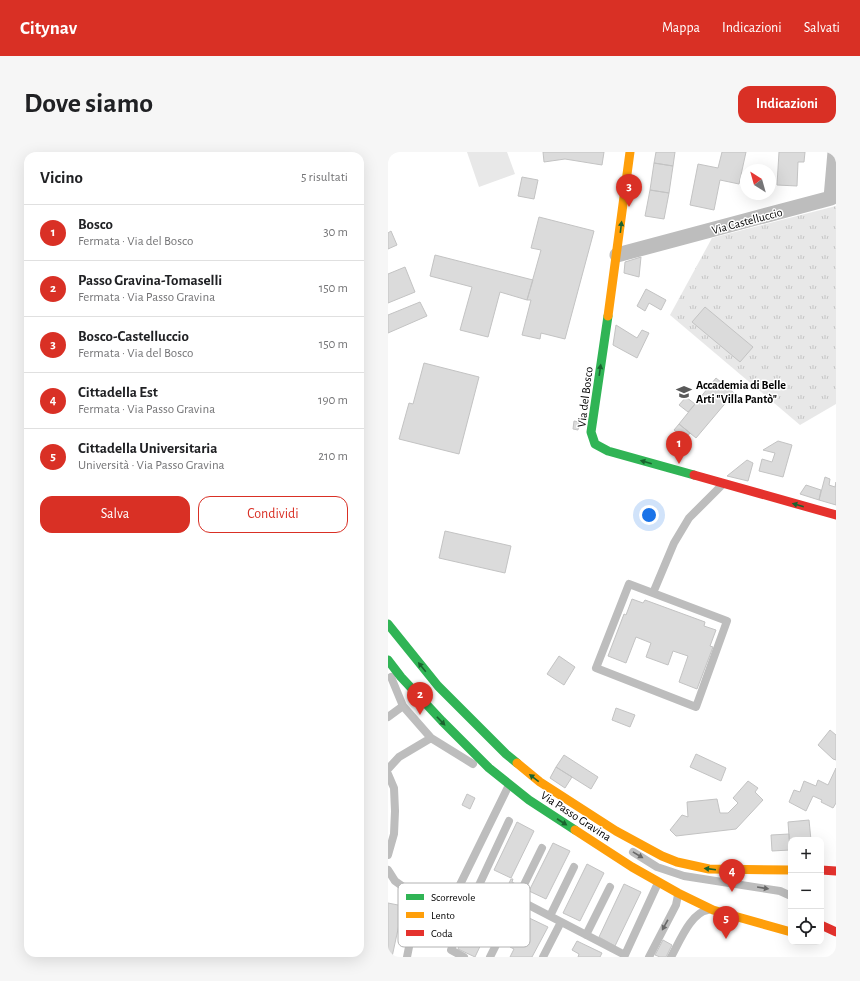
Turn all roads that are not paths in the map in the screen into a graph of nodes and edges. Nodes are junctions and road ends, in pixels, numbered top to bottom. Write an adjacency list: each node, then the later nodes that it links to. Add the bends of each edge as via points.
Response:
1 (630, 152): 4 (main road, Via del Bosco, one-way to 1)
2 (835, 152): 3 (street, Via Castelluccio)
3 (834, 197): 4 (street, Via Castelluccio)
4 (617, 255): 5 (main road, Via del Bosco, one-way to 4, via 608,451 595,444 591,432)
5 (724, 484): 6 (main road, Via del Bosco, one-way to 5); 7 (lane, via 689,518 674,543)
6 (836, 515)
7 (653, 593): 7 (lane, via 727,621 696,707 596,668 629,584)
8 (388, 624): 23 (main road, Via Passo Gravina, one-way to 8, via 703,868 662,856 616,831 540,782 506,754 438,686)
9 (388, 660): 16 (main road, Via Passo Gravina, one-way to 16, via 442,721)
10 (388, 670): 11 (lane)
11 (403, 706): 12 (lane); 13 (lane)
12 (388, 717)
13 (431, 738): 14 (lane, via 399,757); 16 (lane)
14 (388, 769)
15 (388, 774): 20 (lane, via 394,788 395,811 394,834)
16 (509, 785): 24 (main road, Via Passo Gravina, one-way to 24, via 546,812); 26 (lane)
17 (509, 822): 27 (lane)
18 (624, 846): 31 (lane, one-way to 31, via 657,867 684,876 780,891)
19 (542, 848): 28 (lane)
20 (388, 855)
21 (574, 867): 34 (lane)
22 (388, 870): 25 (lane)
23 (788, 870)
24 (659, 882): 30 (main road, Via Passo Gravina); 45 (lane)
25 (398, 883)
26 (461, 883)
27 (480, 883)
28 (525, 883)
29 (610, 887): 40 (lane)
30 (678, 893): 33 (main road, Via Passo Gravina); 50 (lane, one-way to 50, via 676,905)
31 (788, 895)
32 (530, 906): 34 (lane)
33 (713, 910): 37 (main road, Via Passo Gravina); 51 (lane, via 704,911 696,916)
34 (550, 916): 35 (lane)
35 (561, 922): 40 (lane); 49 (lane)
36 (824, 926): 38 (main road)
37 (788, 930)
38 (836, 932)
39 (824, 934): 41 (main road)
40 (586, 935): 45 (lane)
41 (836, 936)
42 (409, 947): 46 (lane)
43 (452, 947): 47 (lane, via 451,950)
44 (495, 947): 48 (lane)
45 (625, 956)
46 (407, 957)
47 (464, 957)
48 (490, 957)
49 (543, 957)
50 (649, 957)
51 (671, 957)

